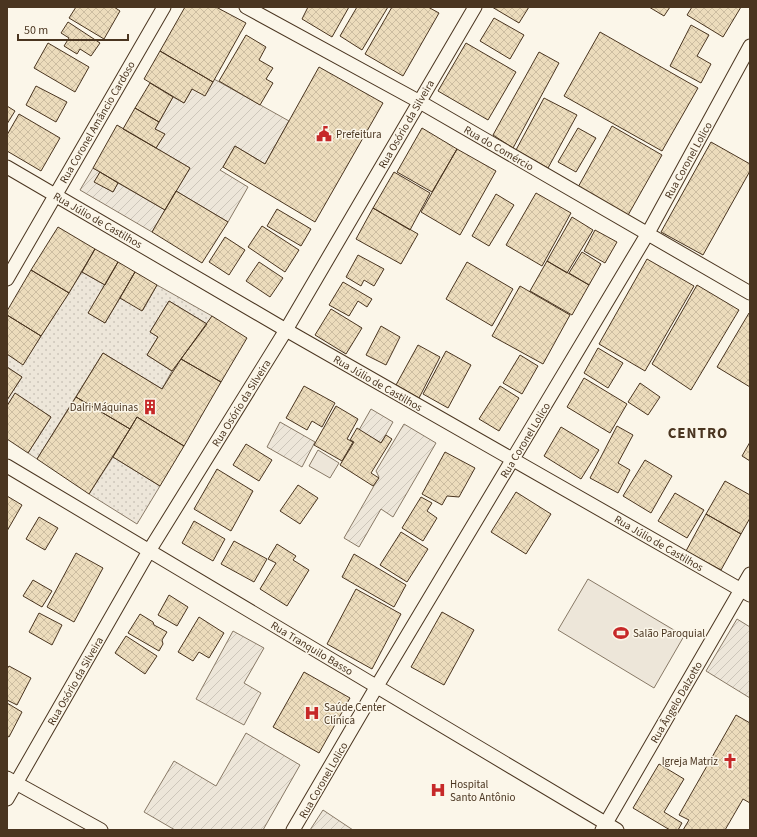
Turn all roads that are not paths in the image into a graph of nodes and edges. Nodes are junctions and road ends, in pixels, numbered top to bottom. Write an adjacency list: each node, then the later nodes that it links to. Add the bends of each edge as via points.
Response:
1 (164, 7): 7 (street, Rua Coronel Amâncio Cardoso)
2 (246, 7): 5 (street, Rua do Comércio)
3 (475, 7): 5 (street, Rua Osório da Silveira)
4 (750, 46): 8 (street, Rua Coronel Lolico)
5 (420, 102): 8 (street, Rua do Comércio); 11 (street, Rua Osório da Silveira)
6 (7, 167): 7 (street, Rua Júlio de Castilhos)
7 (56, 195): 9 (street, Rua Coronel Amâncio Cardoso); 11 (street, Rua Júlio de Castilhos)
8 (648, 233): 10 (street, Rua do Comércio); 12 (street, Rua Coronel Lolico)
9 (7, 279)
10 (750, 293)
11 (286, 330): 12 (street, Rua Júlio de Castilhos); 14 (street, Rua Osório da Silveira)
12 (513, 460): 16 (street, Rua Júlio de Castilhos); 17 (street, Rua Coronel Lolico)
13 (7, 466): 14 (street, Rua Tranquilo Basso)
14 (149, 551): 17 (street, Rua Tranquilo Basso); 18 (street, Rua Osório da Silveira)
15 (750, 574): 16 (street, Rua Ângelo Dalzotto)
16 (745, 593): 20 (street, Rua Ângelo Dalzotto)
17 (377, 686): 20 (street, Rua Tranquilo Basso); 22 (street, Rua Coronel Lolico)
18 (12, 781): 19 (street, Rua Osório da Silveira); 21 (street)
19 (7, 799)
20 (609, 828)
21 (101, 830)
22 (293, 830)

